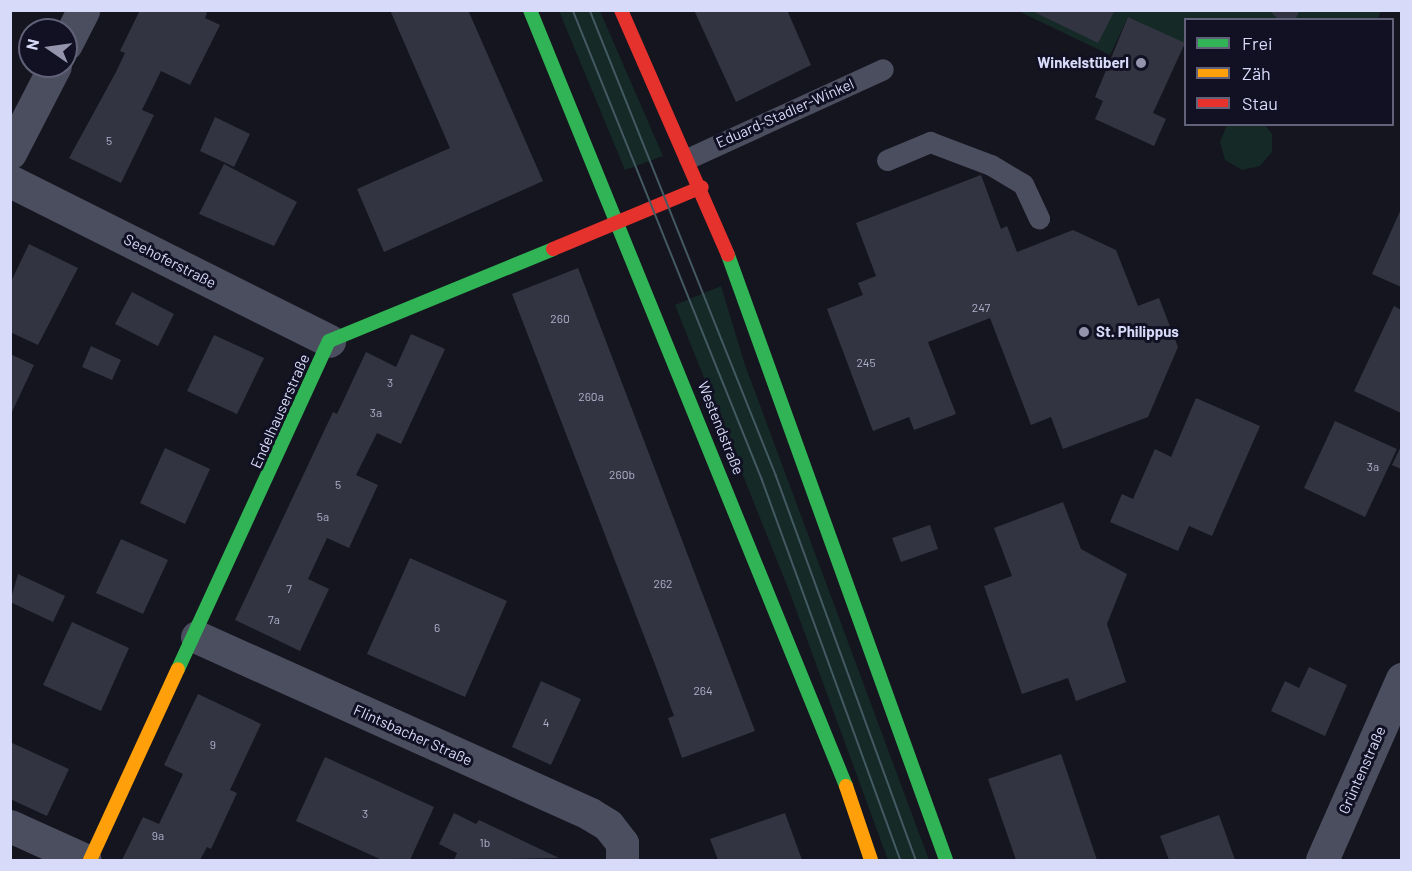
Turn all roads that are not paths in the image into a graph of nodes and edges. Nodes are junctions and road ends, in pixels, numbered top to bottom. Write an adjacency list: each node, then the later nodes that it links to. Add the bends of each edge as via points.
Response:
1 (530, 10): 11 (main road, Westendstraße)
2 (621, 10): 6 (main road)
3 (883, 69): 6 (lane, Eduard-Stadler-Winkel)
4 (49, 78): 5 (street)
5 (10, 153)
6 (689, 158): 9 (main road)
7 (887, 160): 10 (lane, via 930,142 991,165 1023,184)
8 (10, 181): 12 (street, Seehoferstraße)
9 (702, 187): 11 (main road); 20 (main road)
10 (1039, 219)
11 (618, 223): 12 (main road); 19 (main road, Westendstraße, via 841,772)
12 (329, 341): 13 (main road, Endelhauserstraße)
13 (197, 637): 16 (street, Flintsbacher Straße, via 590,814 608,825); 18 (main road, Endelhauserstraße)
14 (1401, 679): 21 (street, Grüntenstraße)
15 (10, 826): 17 (street)
16 (622, 852)
17 (85, 861)
18 (90, 861)
19 (871, 861)
20 (946, 861)
21 (1322, 861)

